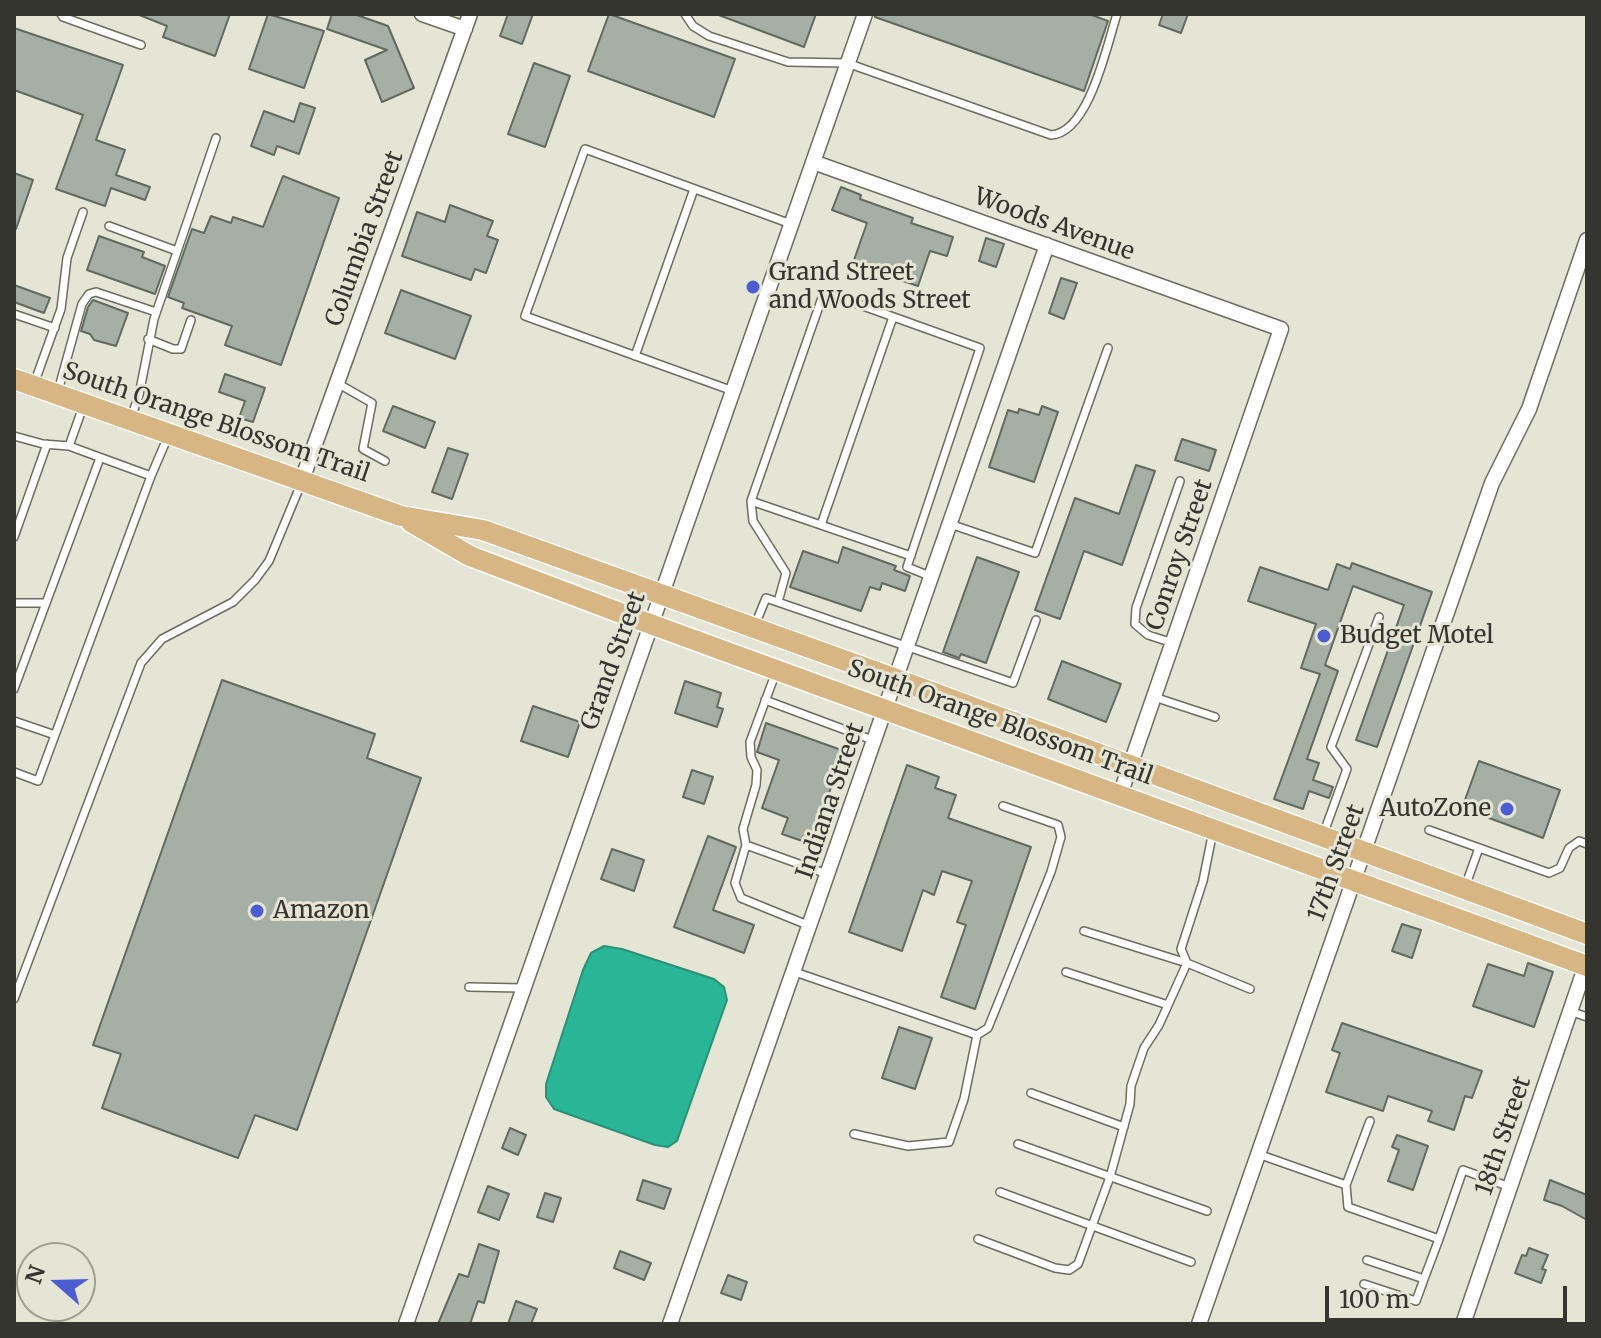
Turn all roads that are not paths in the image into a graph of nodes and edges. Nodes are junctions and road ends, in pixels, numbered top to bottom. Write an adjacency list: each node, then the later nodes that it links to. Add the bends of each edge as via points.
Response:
1 (61, 14): 8 (lane)
2 (422, 14): 7 (street)
3 (470, 14): 7 (street, Columbia Street)
4 (685, 14): 9 (lane, via 709,36 788,62)
5 (865, 14): 9 (street, Grand Street)
6 (1117, 14): 9 (lane, via 1086,107 1061,135)
7 (465, 29): 29 (street, Columbia Street)
8 (141, 45)
9 (847, 63): 11 (street, Grand Street)
10 (216, 138): 18 (lane)
11 (813, 162): 14 (street, Grand Street); 17 (street, Woods Avenue)
12 (694, 189): 14 (lane); 27 (lane); 27 (lane, via 585,149 525,316)
13 (83, 212): 23 (lane, via 67,258)
14 (791, 224): 30 (street, Grand Street)
15 (109, 226): 18 (lane)
16 (1587, 240): 80 (street, 17th Street, via 1529,409 1492,483)
17 (1047, 245): 24 (street, Woods Avenue); 45 (street, Indiana Street)
18 (177, 251): 19 (lane)
19 (156, 312): 25 (lane); 31 (lane, via 89,294)
20 (14, 314): 23 (lane)
21 (893, 317): 43 (lane, via 824,292); 46 (lane); 48 (lane, via 980,348)
22 (191, 320): 25 (lane, via 181,349)
23 (55, 328): 28 (lane)
24 (1281, 329): 58 (street, Conroy Street)
25 (148, 339): 33 (lane)
26 (1108, 348): 45 (lane, via 1035,553)
27 (635, 356): 30 (lane)
28 (24, 383): 31 (main road, South Orange Blossom Trail)
29 (337, 383): 39 (lane, via 372,403 363,449); 41 (street, Columbia Street)
30 (733, 391): 50 (street, Grand Street)
31 (57, 395): 32 (main road, South Orange Blossom Trail)
32 (84, 404): 33 (main road, South Orange Blossom Trail); 37 (lane)
33 (130, 420): 34 (main road, South Orange Blossom Trail)
34 (169, 434): 40 (lane); 41 (main road, South Orange Blossom Trail)
35 (14, 436): 36 (lane)
36 (47, 444): 37 (lane); 47 (lane)
37 (69, 446): 38 (lane)
38 (100, 458): 40 (lane); 53 (lane)
39 (385, 461)
40 (151, 476): 68 (lane)
41 (302, 480): 44 (main road, South Orange Blossom Trail); 94 (lane, via 269,561 255,580 233,602 162,639 141,663)
42 (1180, 481): 58 (lane, via 1135,616 1135,624 1148,635)
43 (751, 501): 46 (lane); 51 (lane, via 753,521 786,573)
44 (401, 516): 50 (main road, South Orange Blossom Trail, via 483,530); 56 (main road, South Orange Blossom Trail, via 470,556)
45 (950, 524): 49 (street, Indiana Street)
46 (821, 525): 48 (lane)
47 (14, 537)
48 (911, 556): 49 (lane, via 907,567)
49 (932, 577): 59 (street, Indiana Street)
50 (661, 595): 56 (street, Grand Street); 57 (main road, South Orange Blossom Trail)
51 (778, 602): 57 (lane, via 766,598); 59 (lane)
52 (14, 603): 53 (lane)
53 (46, 603): 62 (lane)
54 (1379, 617): 76 (lane, via 1331,747 1347,769)
55 (1036, 620): 59 (lane, via 1013,683)
56 (650, 624): 60 (main road, South Orange Blossom Trail); 92 (street, Grand Street)
57 (754, 628): 61 (main road, South Orange Blossom Trail)
58 (1173, 643): 63 (street, Conroy Street)
59 (907, 647): 61 (street, Indiana Street)
60 (776, 670): 64 (lane); 65 (main road, South Orange Blossom Trail)
61 (896, 679): 65 (street, Indiana Street); 70 (main road, South Orange Blossom Trail)
62 (14, 689)
63 (1154, 697): 66 (lane); 70 (street, Conroy Street)
64 (765, 700): 69 (lane); 78 (lane, via 750,742 757,770 743,829)
65 (886, 709): 69 (street, Indiana Street); 72 (main road, South Orange Blossom Trail)
66 (1215, 717)
67 (14, 721): 68 (lane)
68 (55, 735): 71 (lane, via 38,781)
69 (875, 741): 81 (street, Indiana Street)
70 (1130, 766): 72 (street, Conroy Street); 76 (main road, South Orange Blossom Trail)
71 (14, 772)
72 (1120, 795): 74 (main road, South Orange Blossom Trail)
73 (1003, 806): 98 (lane, via 1058,825 1061,837 988,1028)
74 (1214, 829): 82 (main road, South Orange Blossom Trail); 87 (lane, via 1181,949)
75 (1429, 830): 79 (lane)
76 (1322, 837): 80 (main road, South Orange Blossom Trail)
77 (1587, 844): 79 (lane, via 1579,841 1569,848 1560,868 1549,873)
78 (746, 845): 81 (lane); 84 (lane, via 735,883 741,898)
79 (1479, 848): 83 (lane)
80 (1364, 852): 82 (street, 17th Street); 83 (main road, South Orange Blossom Trail)
81 (829, 875): 84 (street, Indiana Street)
82 (1354, 880): 88 (main road, South Orange Blossom Trail); 104 (street, 17th Street)
83 (1464, 889): 86 (main road, South Orange Blossom Trail)
84 (811, 926): 89 (street, Indiana Street)
85 (1084, 931): 87 (lane)
86 (1587, 934)
87 (1187, 963): 93 (lane); 95 (lane)
88 (1587, 964): 96 (street, 18th Street)
89 (795, 972): 98 (lane); 118 (street, Indiana Street)
90 (1066, 972): 95 (lane)
91 (469, 987): 92 (lane)
92 (522, 988): 117 (street, Grand Street)
93 (1250, 989)
94 (14, 999)
95 (1168, 1005): 101 (lane, via 1144,1048)
96 (1570, 1011): 97 (lane); 107 (street, 18th Street)
97 (1587, 1017)
98 (977, 1035): 102 (lane, via 949,1142 908,1146)
99 (1031, 1093): 101 (lane)
100 (1370, 1121): 106 (lane)
101 (1124, 1127): 105 (lane)
102 (854, 1134)
103 (1018, 1144): 105 (lane)
104 (1258, 1154): 106 (lane); 119 (street, 17th Street)
105 (1110, 1177): 109 (lane); 110 (lane)
106 (1346, 1185): 112 (lane, via 1348,1207)
107 (1510, 1187): 112 (lane, via 1463,1170); 120 (street, 18th Street)
108 (1000, 1192): 110 (lane)
109 (1207, 1211)
110 (1092, 1226): 111 (lane, via 1078,1264 1069,1270); 114 (lane)
111 (978, 1239)
112 (1439, 1239): 115 (lane)
113 (1367, 1260): 115 (lane)
114 (1191, 1262)
115 (1424, 1279): 116 (lane, via 1416,1301)
116 (1364, 1284)
117 (406, 1324)
118 (670, 1324)
119 (1199, 1324)
120 (1463, 1324)

